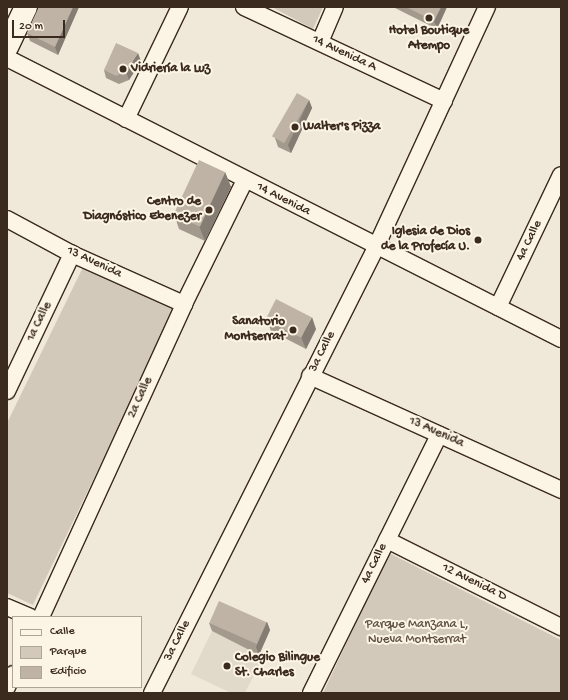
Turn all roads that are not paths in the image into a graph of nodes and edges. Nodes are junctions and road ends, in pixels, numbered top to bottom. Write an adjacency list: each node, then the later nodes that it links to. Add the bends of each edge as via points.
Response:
1 (26, 7): 7 (main road)
2 (180, 7): 10 (street)
3 (244, 7): 6 (street, 14 Avenida A)
4 (335, 7): 6 (street)
5 (487, 7): 9 (street, 3a Calle)
6 (320, 42): 9 (street, 14 Avenida A)
7 (7, 47)
8 (7, 58): 10 (street, 14 Avenida)
9 (444, 101): 14 (street, 3a Calle)
10 (126, 119): 12 (street, 14 Avenida)
11 (561, 176): 17 (street, 4a Calle)
12 (245, 180): 14 (street, 14 Avenida); 16 (street, 2a Calle)
13 (7, 219): 15 (street, 13 Avenida)
14 (376, 247): 17 (street, 14 Avenida); 19 (street, 3a Calle)
15 (72, 254): 16 (street, 13 Avenida); 20 (street, 1a Calle)
16 (184, 304): 26 (street, 2a Calle)
17 (498, 307): 18 (street, 14 Avenida)
18 (561, 339)
19 (310, 376): 21 (street, 13 Avenida); 30 (street, 3a Calle)
20 (7, 391)
21 (439, 435): 22 (street, 13 Avenida); 23 (street, 4a Calle)
22 (561, 490)
23 (387, 540): 27 (street, 12 Avenida D); 31 (street, 4a Calle)
24 (7, 607): 25 (street)
25 (28, 616)
26 (41, 616)
27 (561, 627)
28 (12, 676): 29 (street)
29 (7, 687)
30 (152, 693)
31 (311, 693)

